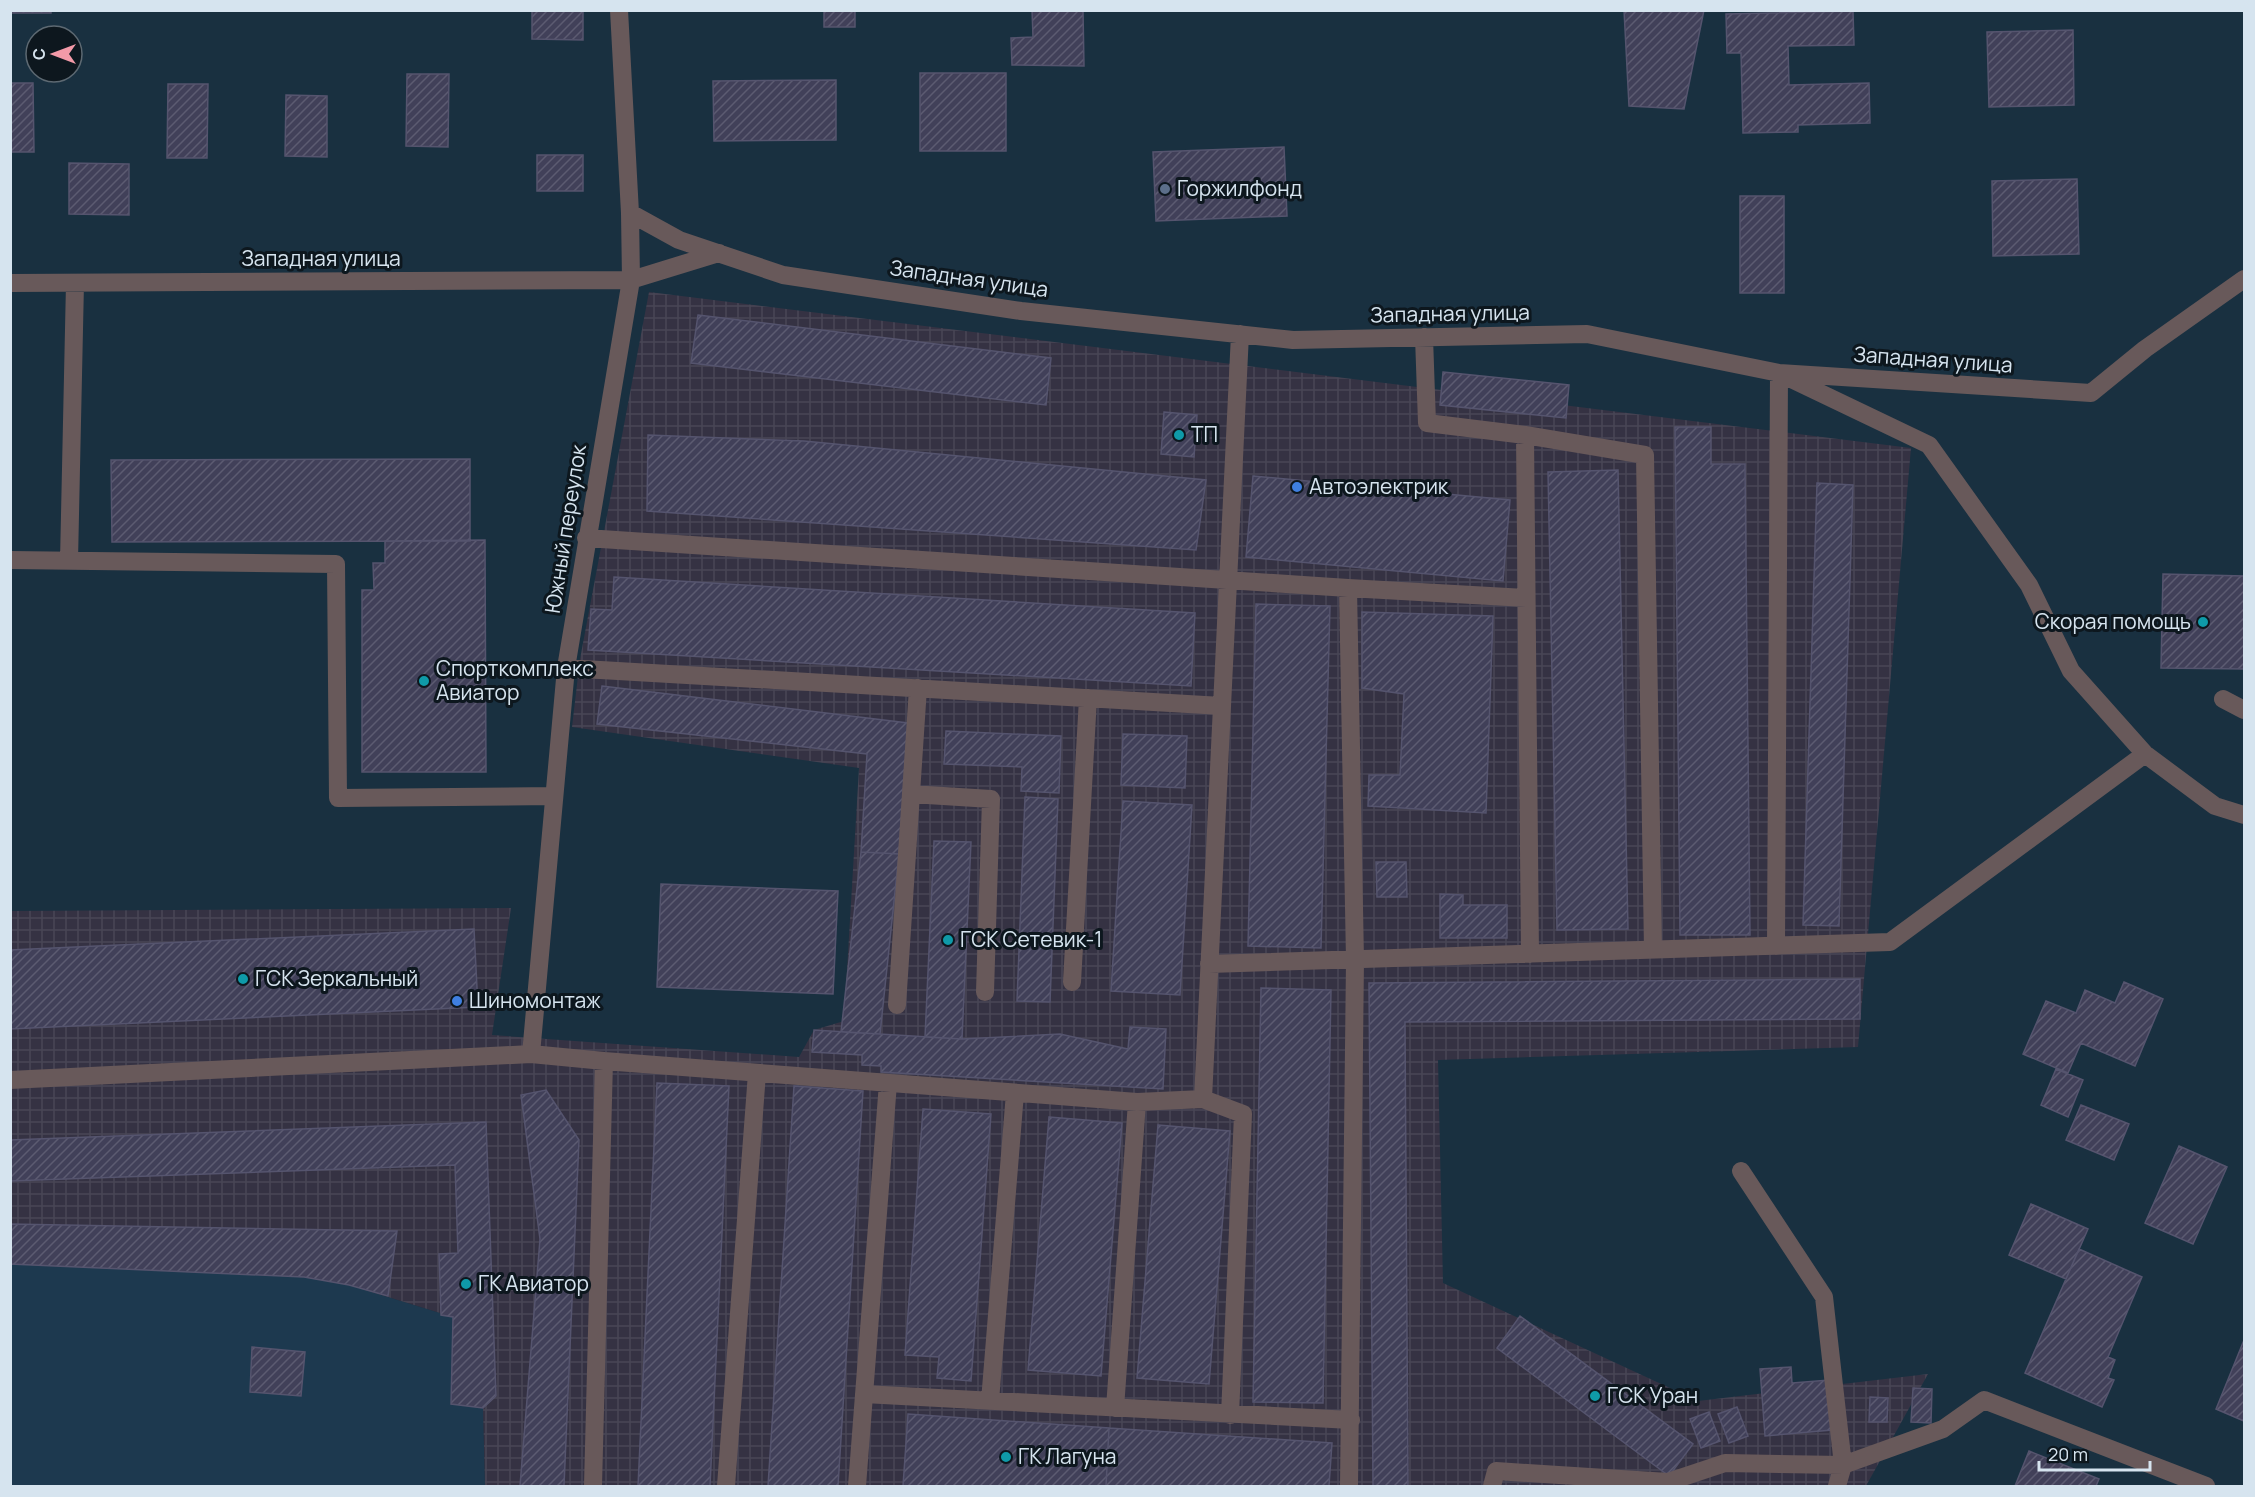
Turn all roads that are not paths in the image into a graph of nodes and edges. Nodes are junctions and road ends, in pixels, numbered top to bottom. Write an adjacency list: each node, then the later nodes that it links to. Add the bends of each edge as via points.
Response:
1 (619, 10): 2 (street, Южный переулок)
2 (630, 213): 3 (street, Западная улица, via 679,240); 5 (street, Южный переулок)
3 (719, 253): 5 (street, Западная улица); 8 (street, Западная улица, via 794,277 1021,311)
4 (2244, 279): 10 (street, Западная улица, via 2145,349 2091,393)
5 (631, 280): 7 (street, Западная улица); 12 (street, Южный переулок)
6 (10, 283): 7 (street, Западная улица)
7 (75, 283): 14 (street)
8 (1240, 334): 9 (street, Западная улица, via 1293,340); 15 (street)
9 (1424, 337): 10 (street, Западная улица, via 1587,334); 11 (street, via 1427,423)
10 (1779, 373): 24 (street, via 1929,445 2029,585 2071,671); 28 (street)
11 (1525, 435): 17 (street); 29 (street, via 1645,455)
12 (586, 538): 15 (street); 18 (street, Южный переулок)
13 (10, 560): 14 (street)
14 (69, 561): 26 (street, via 336,564 338,798)
15 (1228, 580): 16 (street); 22 (street)
16 (1348, 588): 17 (street); 31 (street)
17 (1526, 598): 30 (street)
18 (566, 668): 19 (street); 26 (street, Южный переулок)
19 (918, 688): 20 (street); 25 (street)
20 (1088, 698): 22 (street); 33 (street)
21 (2223, 699): 23 (street)
22 (1222, 706): 32 (street)
23 (2244, 710)
24 (2145, 754): 27 (street, via 2215,806); 28 (street, via 1890,942)
25 (911, 794): 34 (street, via 992,799); 35 (street)
26 (554, 796): 36 (street, Южный переулок)
27 (2244, 815)
28 (1776, 946): 29 (street)
29 (1653, 950): 30 (street)
30 (1530, 954): 31 (street)
31 (1355, 960): 32 (street); 49 (street)
32 (1209, 964): 42 (street)
33 (1072, 982)
34 (985, 992)
35 (897, 1005)
36 (531, 1054): 37 (street); 39 (street)
37 (604, 1061): 38 (street); 51 (street)
38 (757, 1073): 40 (street); 52 (street)
39 (10, 1080)
40 (888, 1083): 41 (street); 45 (street)
41 (1015, 1093): 43 (street); 46 (street)
42 (1203, 1099): 43 (street); 48 (street, via 1243,1114)
43 (1137, 1102): 47 (street)
44 (1741, 1171): 50 (street, via 1824,1297)
45 (864, 1394): 46 (street); 53 (street)
46 (990, 1401): 47 (street)
47 (1115, 1408): 48 (street)
48 (1230, 1415): 49 (street)
49 (1351, 1420): 54 (street)
50 (1844, 1465): 55 (street, via 1725,1463 1668,1482 1496,1471); 56 (street); 57 (street, via 1944,1429 1984,1400)
51 (593, 1486)
52 (726, 1486)
53 (857, 1486)
54 (1349, 1486)
55 (1492, 1486)
56 (1837, 1486)
57 (2206, 1486)

